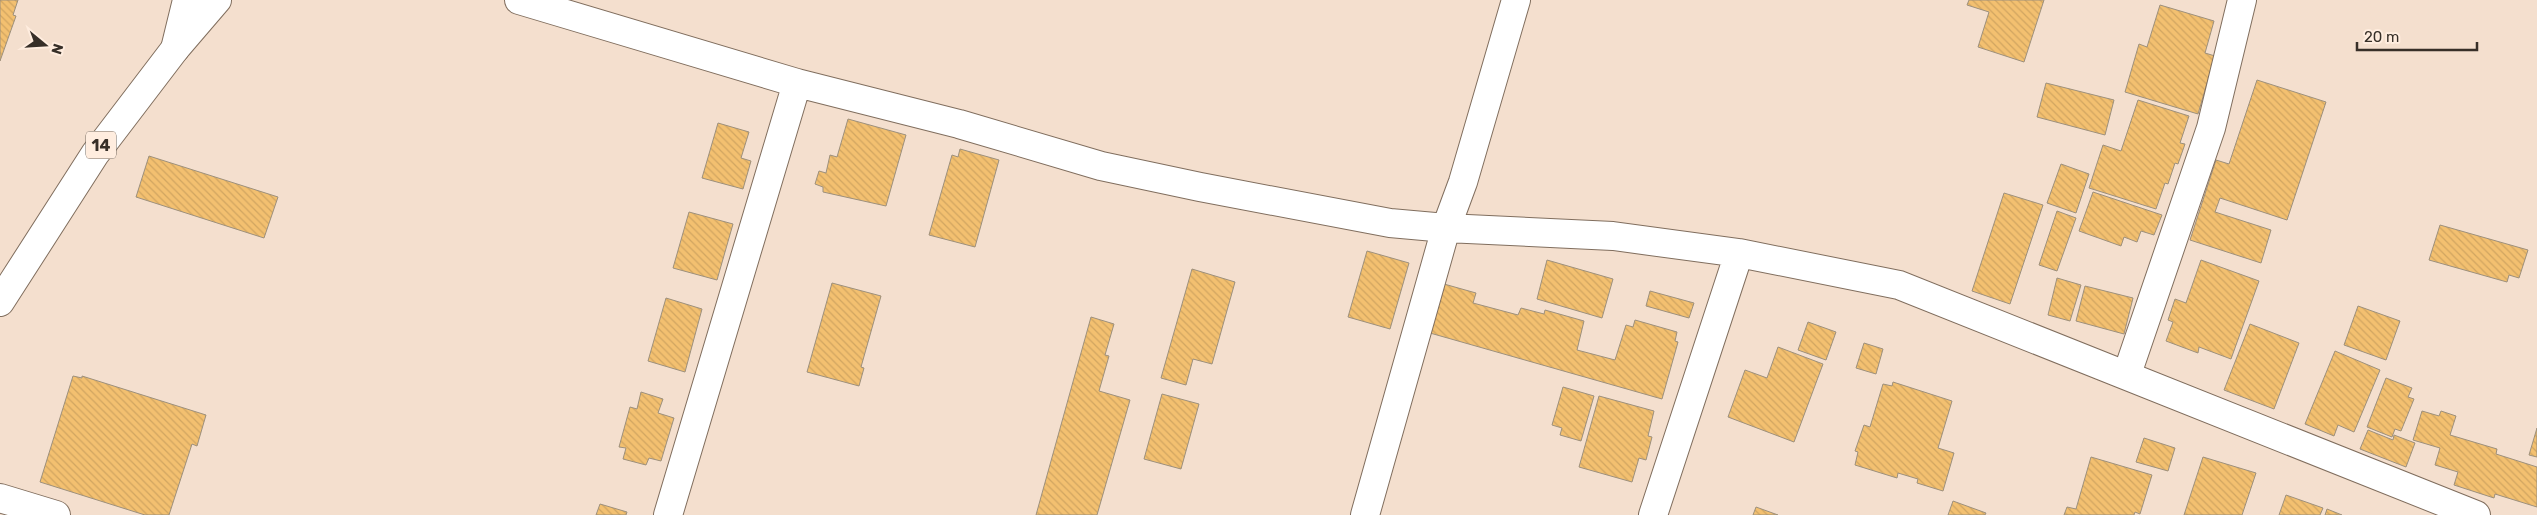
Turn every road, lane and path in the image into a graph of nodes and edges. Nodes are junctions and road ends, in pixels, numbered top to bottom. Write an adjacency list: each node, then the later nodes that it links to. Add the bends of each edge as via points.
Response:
1 (187, 0): 6 (street)
2 (217, 0): 6 (street, 14)
3 (519, 0): 7 (street)
4 (1516, 0): 8 (street, via 1463,182)
5 (2242, 0): 11 (street, via 2211,128)
6 (175, 49): 10 (street, 14, via 95,154)
7 (797, 83): 8 (street, via 959,124 1101,166 1390,222); 14 (street)
8 (1446, 228): 9 (street, via 1613,236); 15 (street)
9 (1739, 253): 11 (street, via 1898,285); 16 (street)
10 (0, 302)
11 (2127, 374): 17 (street)
12 (0, 498): 13 (street)
13 (56, 515)
14 (668, 515)
15 (1365, 515)
16 (1653, 515)
17 (2476, 515)

